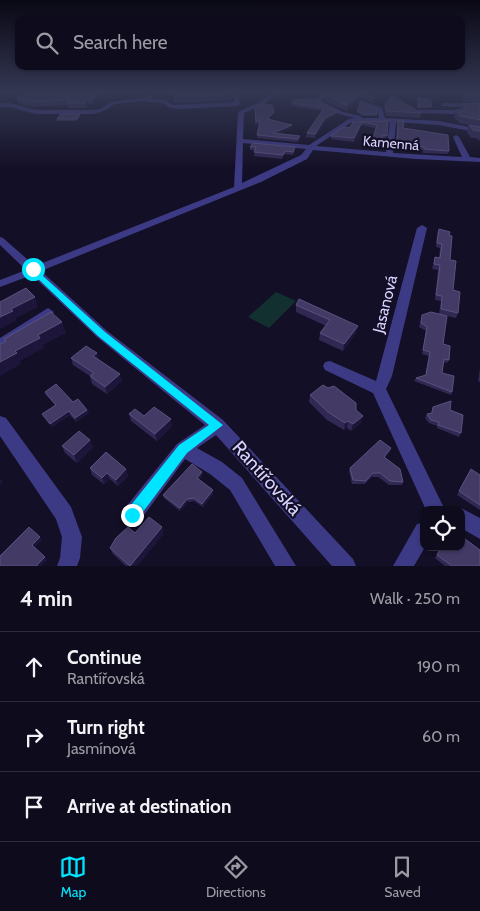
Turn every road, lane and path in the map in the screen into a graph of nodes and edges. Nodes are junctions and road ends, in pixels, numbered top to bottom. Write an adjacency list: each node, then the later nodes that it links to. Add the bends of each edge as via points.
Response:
1 (241, 117): 9 (street)
2 (357, 117): 3 (street)
3 (363, 119): 4 (street); 10 (street, via 346,122)
4 (382, 120): 5 (street)
5 (393, 120): 7 (street); 11 (street)
6 (480, 124): 7 (street)
7 (477, 130)
8 (456, 136): 12 (street)
9 (240, 141): 10 (street, Kamenná); 14 (street)
10 (311, 147): 11 (street, Kamenná); 14 (street, via 304,157)
11 (388, 155): 12 (street, Kamenná)
12 (467, 159): 13 (street, Kamenná)
13 (480, 160)
14 (238, 187): 17 (street)
15 (422, 228): 22 (street, Jasanová)
16 (0, 240): 17 (street, Rantířovská)
17 (33, 269): 18 (street); 24 (street, Rantířovská, via 102,334)
18 (0, 284)
19 (48, 312): 20 (street)
20 (0, 344)
21 (330, 366): 22 (street)
22 (379, 389): 26 (street)
23 (0, 423): 31 (street, via 64,514 72,537)
24 (217, 425): 25 (street); 33 (street, Rantířovská)
25 (183, 449): 27 (street); 32 (street, via 236,484)
26 (434, 506)
27 (132, 515)
28 (465, 520): 29 (street)
29 (480, 529)
30 (420, 538): 34 (street)
31 (67, 566)
32 (286, 566)
33 (346, 566)
34 (404, 566)

